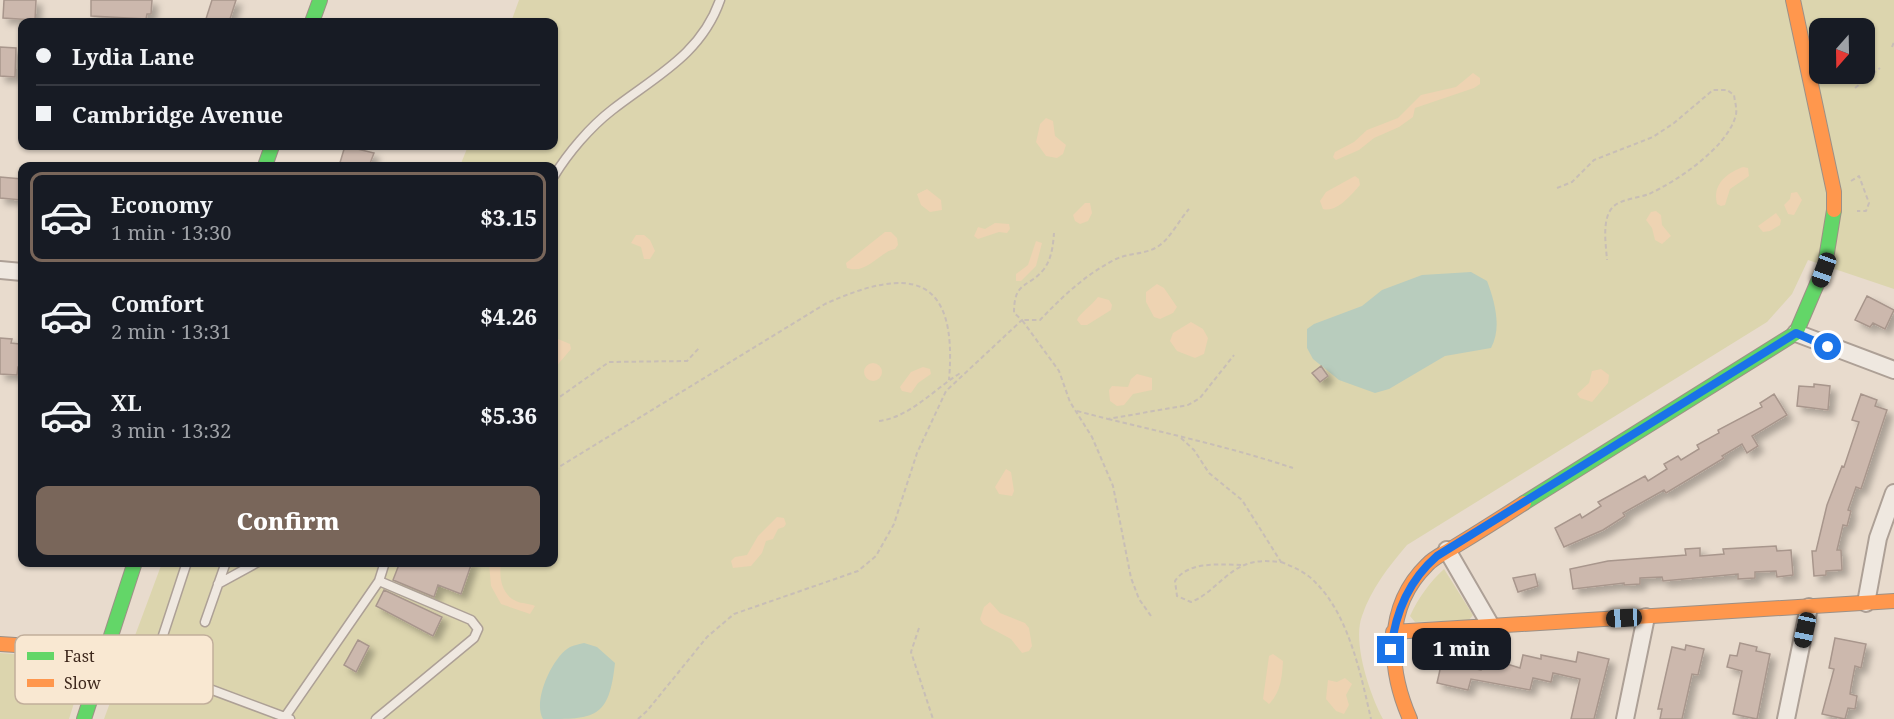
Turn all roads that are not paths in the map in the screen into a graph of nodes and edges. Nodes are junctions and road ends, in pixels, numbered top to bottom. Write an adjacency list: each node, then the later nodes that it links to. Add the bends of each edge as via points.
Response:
1 (320, 0): 4 (street)
2 (720, 0): 5 (lane, via 702,36 686,55 611,111)
3 (1793, 0): 8 (street, via 1834,192 1836,221 1828,259)
4 (313, 18)
5 (558, 171)
6 (0, 270): 7 (street)
7 (18, 272)
8 (1796, 333): 9 (street); 11 (street)
9 (1894, 370)
10 (1894, 493): 20 (street, via 1878,538)
11 (1447, 550): 24 (street); 25 (street, via 1417,577 1398,612)
12 (133, 567): 26 (street)
13 (185, 567): 27 (lane)
14 (223, 567): 18 (lane)
15 (249, 567): 18 (lane)
16 (383, 567): 17 (lane)
17 (379, 581): 32 (lane); 34 (lane, via 471,620 478,629 474,638)
18 (218, 584): 23 (lane)
19 (1894, 601): 20 (street)
20 (1866, 603): 21 (street)
21 (1809, 607): 22 (street); 37 (street)
22 (1646, 617): 24 (street); 36 (street)
23 (205, 622)
24 (1491, 626): 25 (street)
25 (1393, 632): 35 (street, via 1394,681)
26 (112, 635)
27 (163, 635)
28 (0, 644): 29 (street)
29 (15, 645)
30 (213, 689): 32 (lane)
31 (89, 704): 33 (street)
32 (288, 718)
33 (84, 719)
34 (375, 719)
35 (1410, 719)
36 (1625, 719)
37 (1786, 719)

